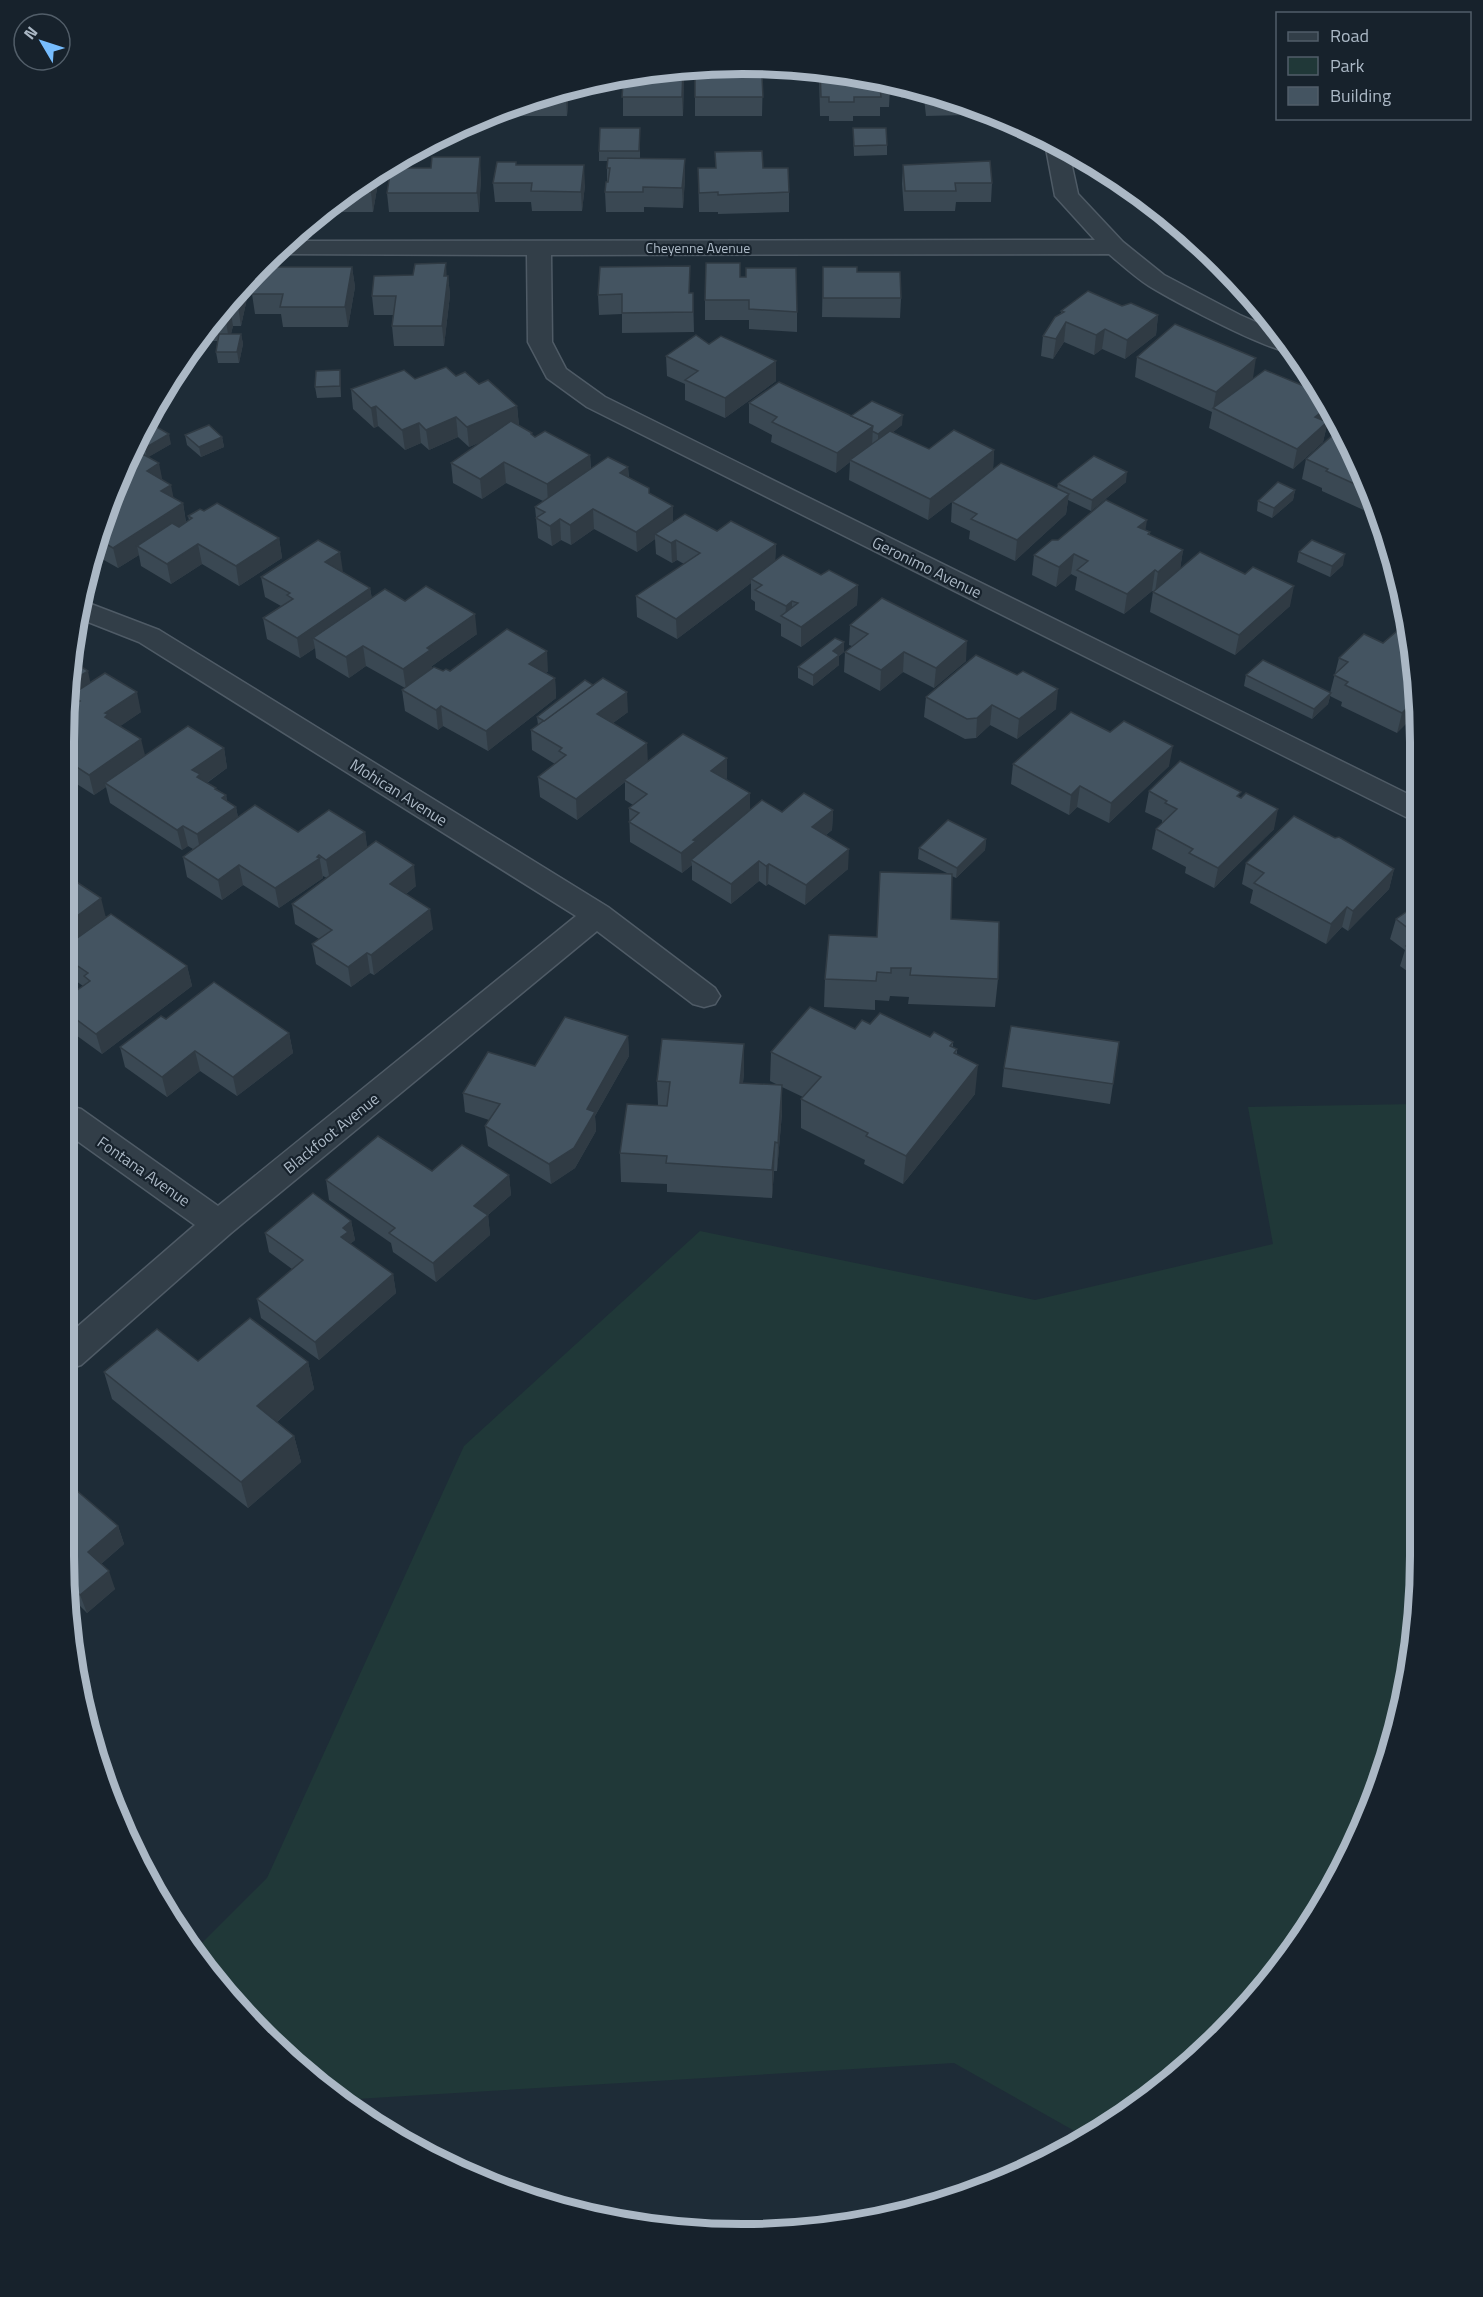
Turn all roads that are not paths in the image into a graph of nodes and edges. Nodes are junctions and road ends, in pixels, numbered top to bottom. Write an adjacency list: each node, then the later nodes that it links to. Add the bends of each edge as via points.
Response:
1 (1058, 153): 2 (street, via 1066,196)
2 (1115, 247): 4 (street, Cheyenne Avenue); 5 (street, via 1156,280)
3 (291, 248): 4 (street, Cheyenne Avenue)
4 (539, 248): 7 (street, Geronimo Avenue, via 540,342 556,373 596,402)
5 (1274, 338)
6 (86, 611): 8 (street, Mohican Avenue, via 149,636)
7 (1410, 807)
8 (597, 915): 9 (street, Mohican Avenue); 11 (street, Blackfoot Avenue)
9 (704, 996)
10 (74, 1122): 11 (street, Fontana Avenue)
11 (219, 1224): 12 (street, Blackfoot Avenue)
12 (74, 1351)

